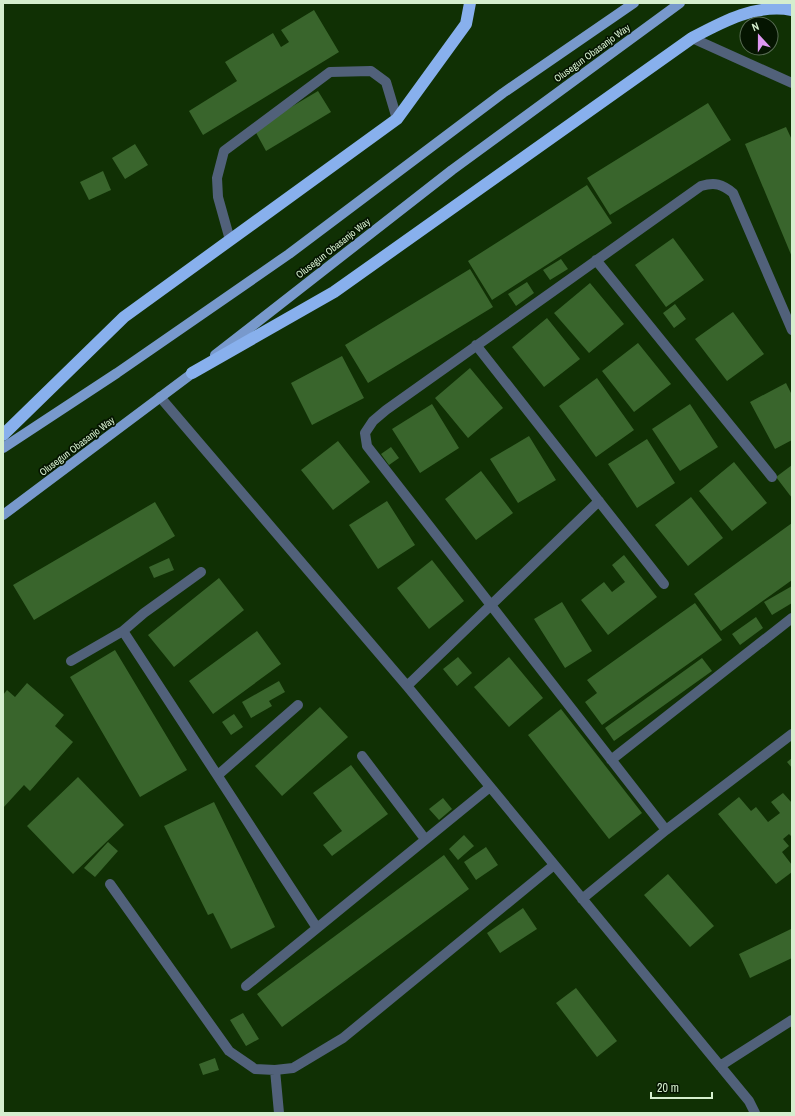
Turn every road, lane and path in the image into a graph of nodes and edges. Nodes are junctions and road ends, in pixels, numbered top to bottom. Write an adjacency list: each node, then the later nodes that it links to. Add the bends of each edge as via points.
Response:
1 (470, 3): 7 (highway, via 466,24)
2 (634, 3): 15 (main road, Olusegun Obasanjo Way, via 503,94 289,254)
3 (680, 3): 12 (main road, Olusegun Obasanjo Way, via 452,170)
4 (792, 10): 5 (highway, via 766,9 728,20)
5 (692, 38): 6 (street); 12 (highway, via 334,292)
6 (792, 84)
7 (397, 119): 8 (highway); 8 (street, via 386,82 371,71 330,72 224,151 217,178 218,197)
8 (230, 240): 14 (highway, via 124,317)
9 (596, 260): 10 (street, via 701,186 712,182 733,194); 11 (street); 16 (street)
10 (792, 330)
11 (476, 346): 17 (street); 21 (street, via 386,410 365,432 367,446)
12 (192, 373): 13 (main road, Olusegun Obasanjo Way)
13 (160, 398): 18 (main road, Olusegun Obasanjo Way); 25 (street)
14 (3, 435)
15 (3, 448)
16 (772, 477)
17 (599, 501): 20 (street); 21 (street)
18 (3, 516)
19 (201, 572): 23 (street, via 144,613)
20 (664, 584)
21 (490, 605): 25 (street); 29 (street)
22 (792, 618): 29 (street)
23 (123, 632): 24 (street); 30 (street)
24 (71, 661)
25 (407, 686): 31 (street)
26 (298, 705): 30 (street)
27 (792, 734): 32 (street)
28 (362, 756): 33 (street)
29 (611, 760): 32 (street)
30 (218, 775): 37 (street)
31 (490, 787): 33 (street); 34 (street)
32 (666, 830): 36 (street)
33 (425, 839): 37 (street)
34 (554, 865): 36 (street); 41 (street, via 343,1038 293,1068)
35 (110, 884): 41 (street, via 230,1050 255,1068)
36 (582, 899): 40 (street)
37 (317, 928): 38 (street)
38 (246, 986)
39 (792, 1020): 40 (street)
40 (720, 1066): 43 (street, via 749,1100)
41 (275, 1070): 42 (street)
42 (279, 1113)
43 (755, 1113)

